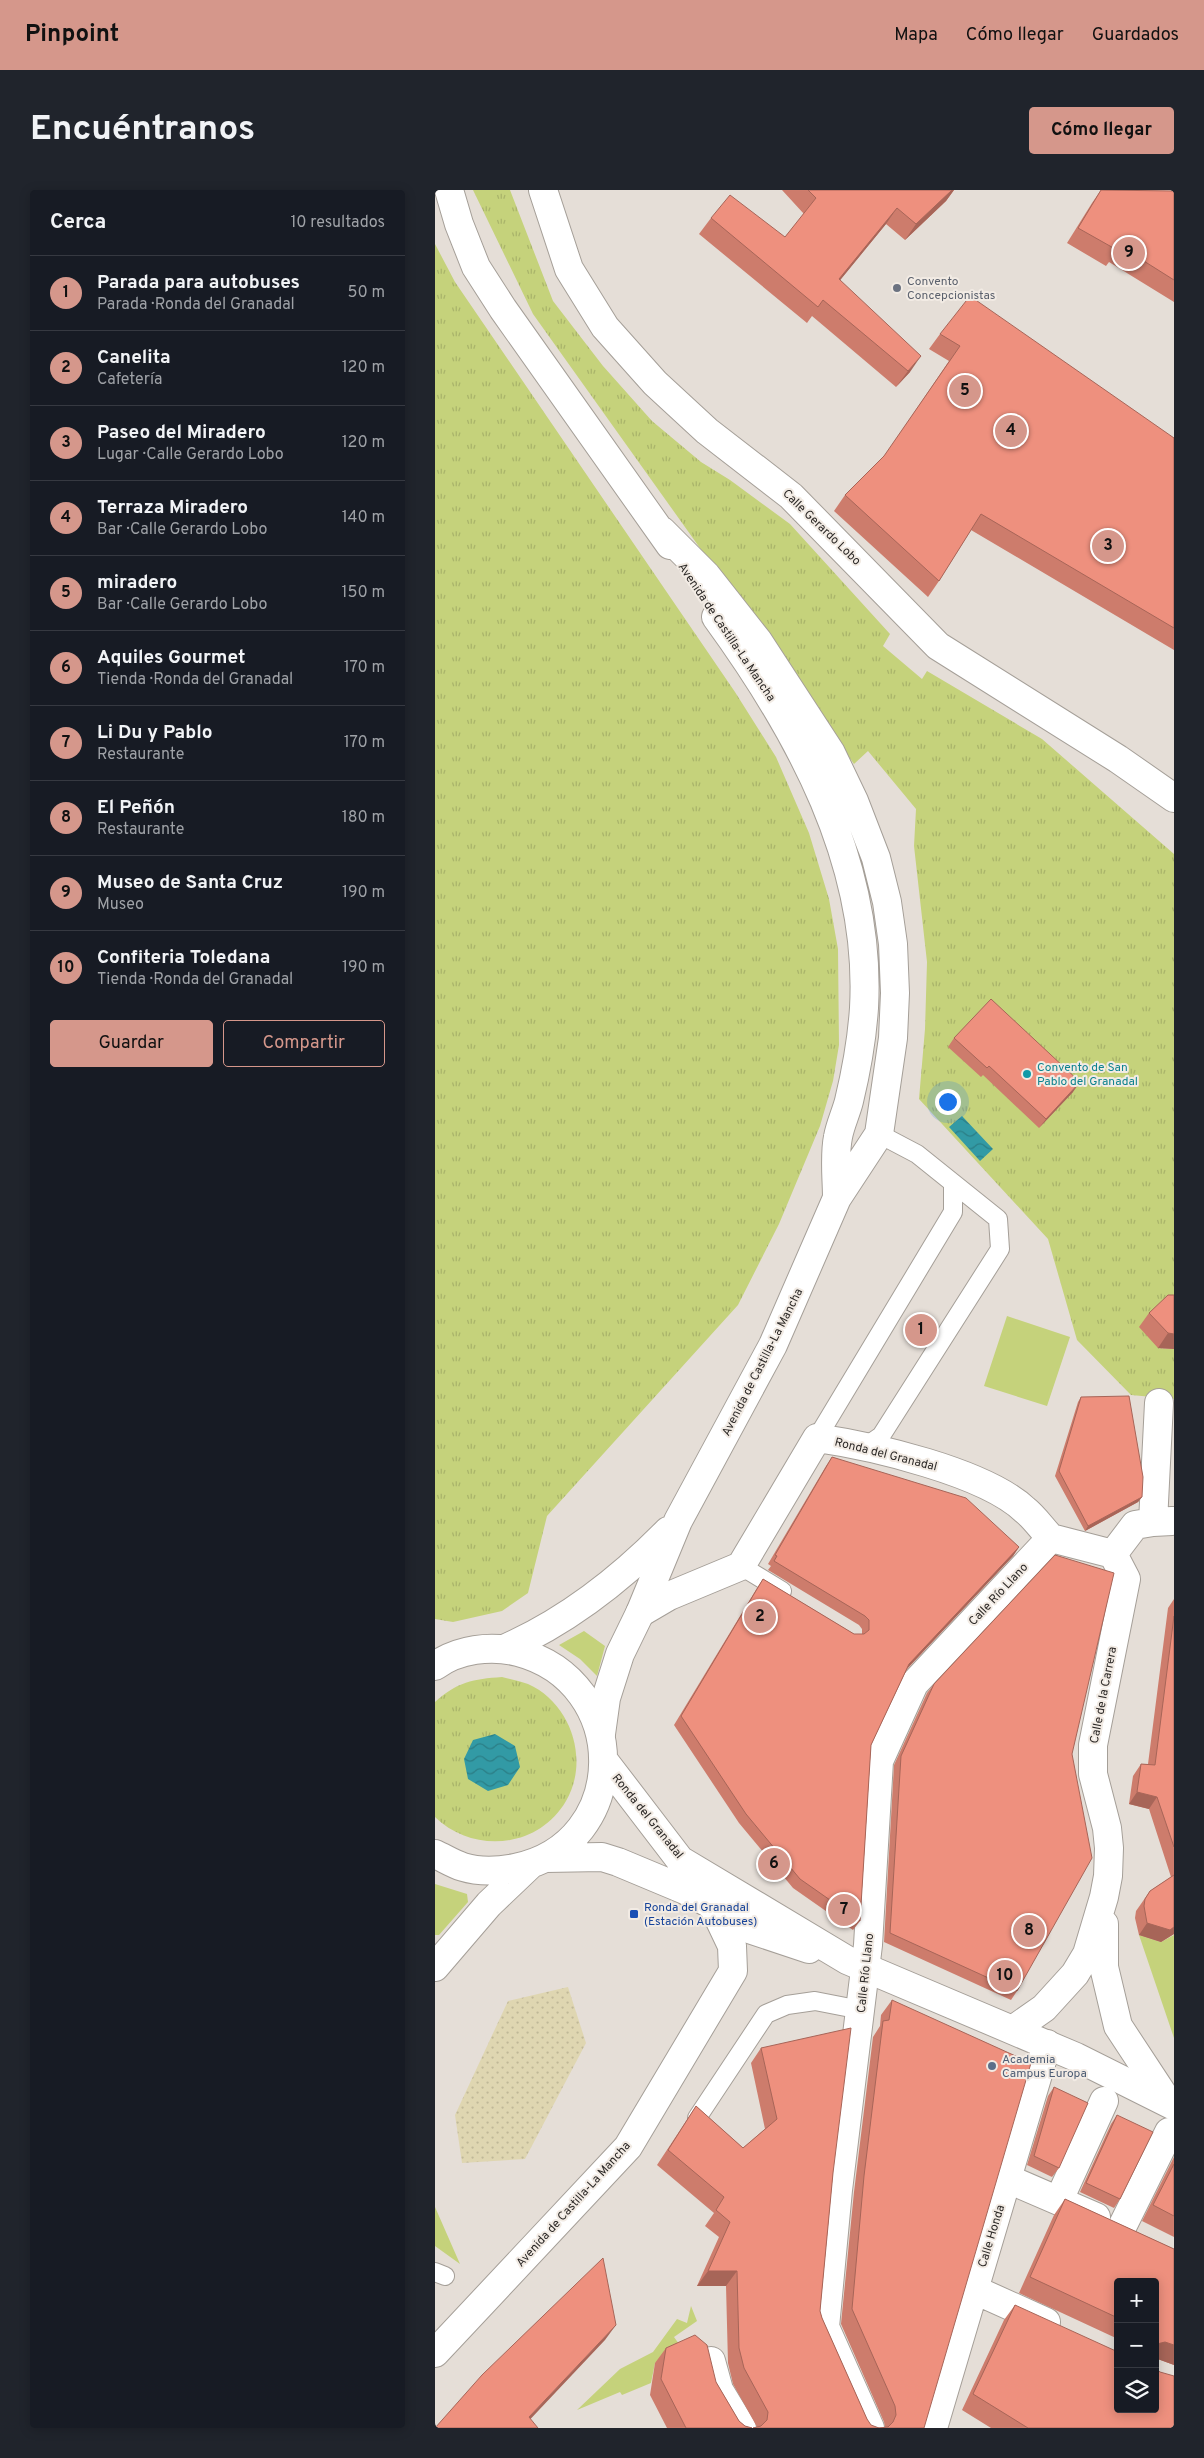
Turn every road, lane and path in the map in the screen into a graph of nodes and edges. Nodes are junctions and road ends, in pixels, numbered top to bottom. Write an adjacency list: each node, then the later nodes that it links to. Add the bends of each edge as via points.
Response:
1 (449, 190): 3 (street, Avenida de Castilla-La Mancha, via 476,267)
2 (543, 190): 4 (street, Calle Gerardo Lobo, via 569,269 605,327 655,383 707,431 791,496 938,646)
3 (662, 531): 5 (street, Avenida de Castilla-La Mancha, via 706,575 758,641 797,699 831,753 851,793 875,858 887,902 895,993 893,1038); 7 (street, Avenida de Castilla-La Mancha, via 689,579 750,664 811,770 832,820 859,914 864,1009 849,1100 838,1138)
4 (1174, 798)
5 (879, 1134): 6 (lane, via 917,1154); 7 (street, Avenida de Castilla-La Mancha)
6 (953, 1183): 9 (lane, via 953,1212); 10 (lane, via 998,1219 1000,1249 881,1436)
7 (837, 1198): 11 (street, Avenida de Castilla-La Mancha, via 773,1345)
8 (1159, 1403): 13 (street, via 1163,1521 1135,1525)
9 (817, 1438): 10 (street, Ronda del Granadal); 14 (street, Ronda del Granadal)
10 (865, 1447): 12 (street, Ronda del Granadal, via 945,1469 985,1484 1025,1509)
11 (678, 1521): 16 (street, Ronda del Granadal); 17 (street, via 640,1560 587,1603 550,1627)
12 (1051, 1538): 13 (street); 25 (street, Calle Río Llano, via 914,1684 879,1761 868,1945)
13 (1113, 1554): 23 (street, Calle de la Carrera, via 1126,1579 1093,1744 1093,1774 1109,1848)
14 (741, 1566): 15 (lane); 16 (street, via 669,1596)
15 (797, 1600)
16 (640, 1614): 19 (street, Ronda del Granadal, via 617,1662 606,1698)
17 (504, 1649): 18 (street, Ronda del Granadal, via 473,1650); 19 (street, Ronda del Granadal, via 537,1657 566,1676 589,1702)
18 (438, 1661)
19 (601, 1734): 20 (street, Ronda del Granadal)
20 (605, 1762): 22 (street, Ronda del Granadal, via 600,1791 588,1818 570,1841); 25 (street, Ronda del Granadal, via 680,1860)
21 (435, 1854): 22 (street, Ronda del Granadal, via 464,1867 497,1871)
22 (539, 1861): 24 (street, Ronda del Granadal, via 602,1858 619,1862 685,1890); 26 (street, via 489,1904)
23 (1104, 1897): 28 (street, Calle de la Carrera, via 1089,1948 1075,1974 1044,2008); 31 (street, Calle de la Carrera, via 1104,1967 1118,2026)
24 (713, 1906): 25 (street, Ronda del Granadal, via 749,1929); 39 (street, Avenida de Castilla-La Mancha, via 733,1946 733,1971 628,2147)
25 (856, 1964): 27 (street, Calle Río Llano); 28 (street, Ronda del Granadal)
26 (435, 1967)
27 (861, 2010): 32 (lane, via 815,2001 787,2005 767,2014); 43 (street, Calle Río Llano, via 838,2190 825,2327)
28 (1014, 2030): 29 (street, Ronda del Granadal)
29 (1047, 2044): 31 (street); 33 (street, Calle Honda)
30 (1104, 2101): 34 (street)
31 (1170, 2113): 35 (street)
32 (697, 2118)
33 (1008, 2179): 34 (street); 37 (street, Calle Honda)
34 (1059, 2200): 35 (street)
35 (1121, 2229): 36 (street)
36 (1148, 2241)
37 (975, 2290): 38 (street); 41 (street, Calle Honda)
38 (1064, 2331)
39 (435, 2353)
40 (711, 2361): 42 (street, via 719,2390)
41 (938, 2426)
42 (742, 2428)
43 (870, 2428)

